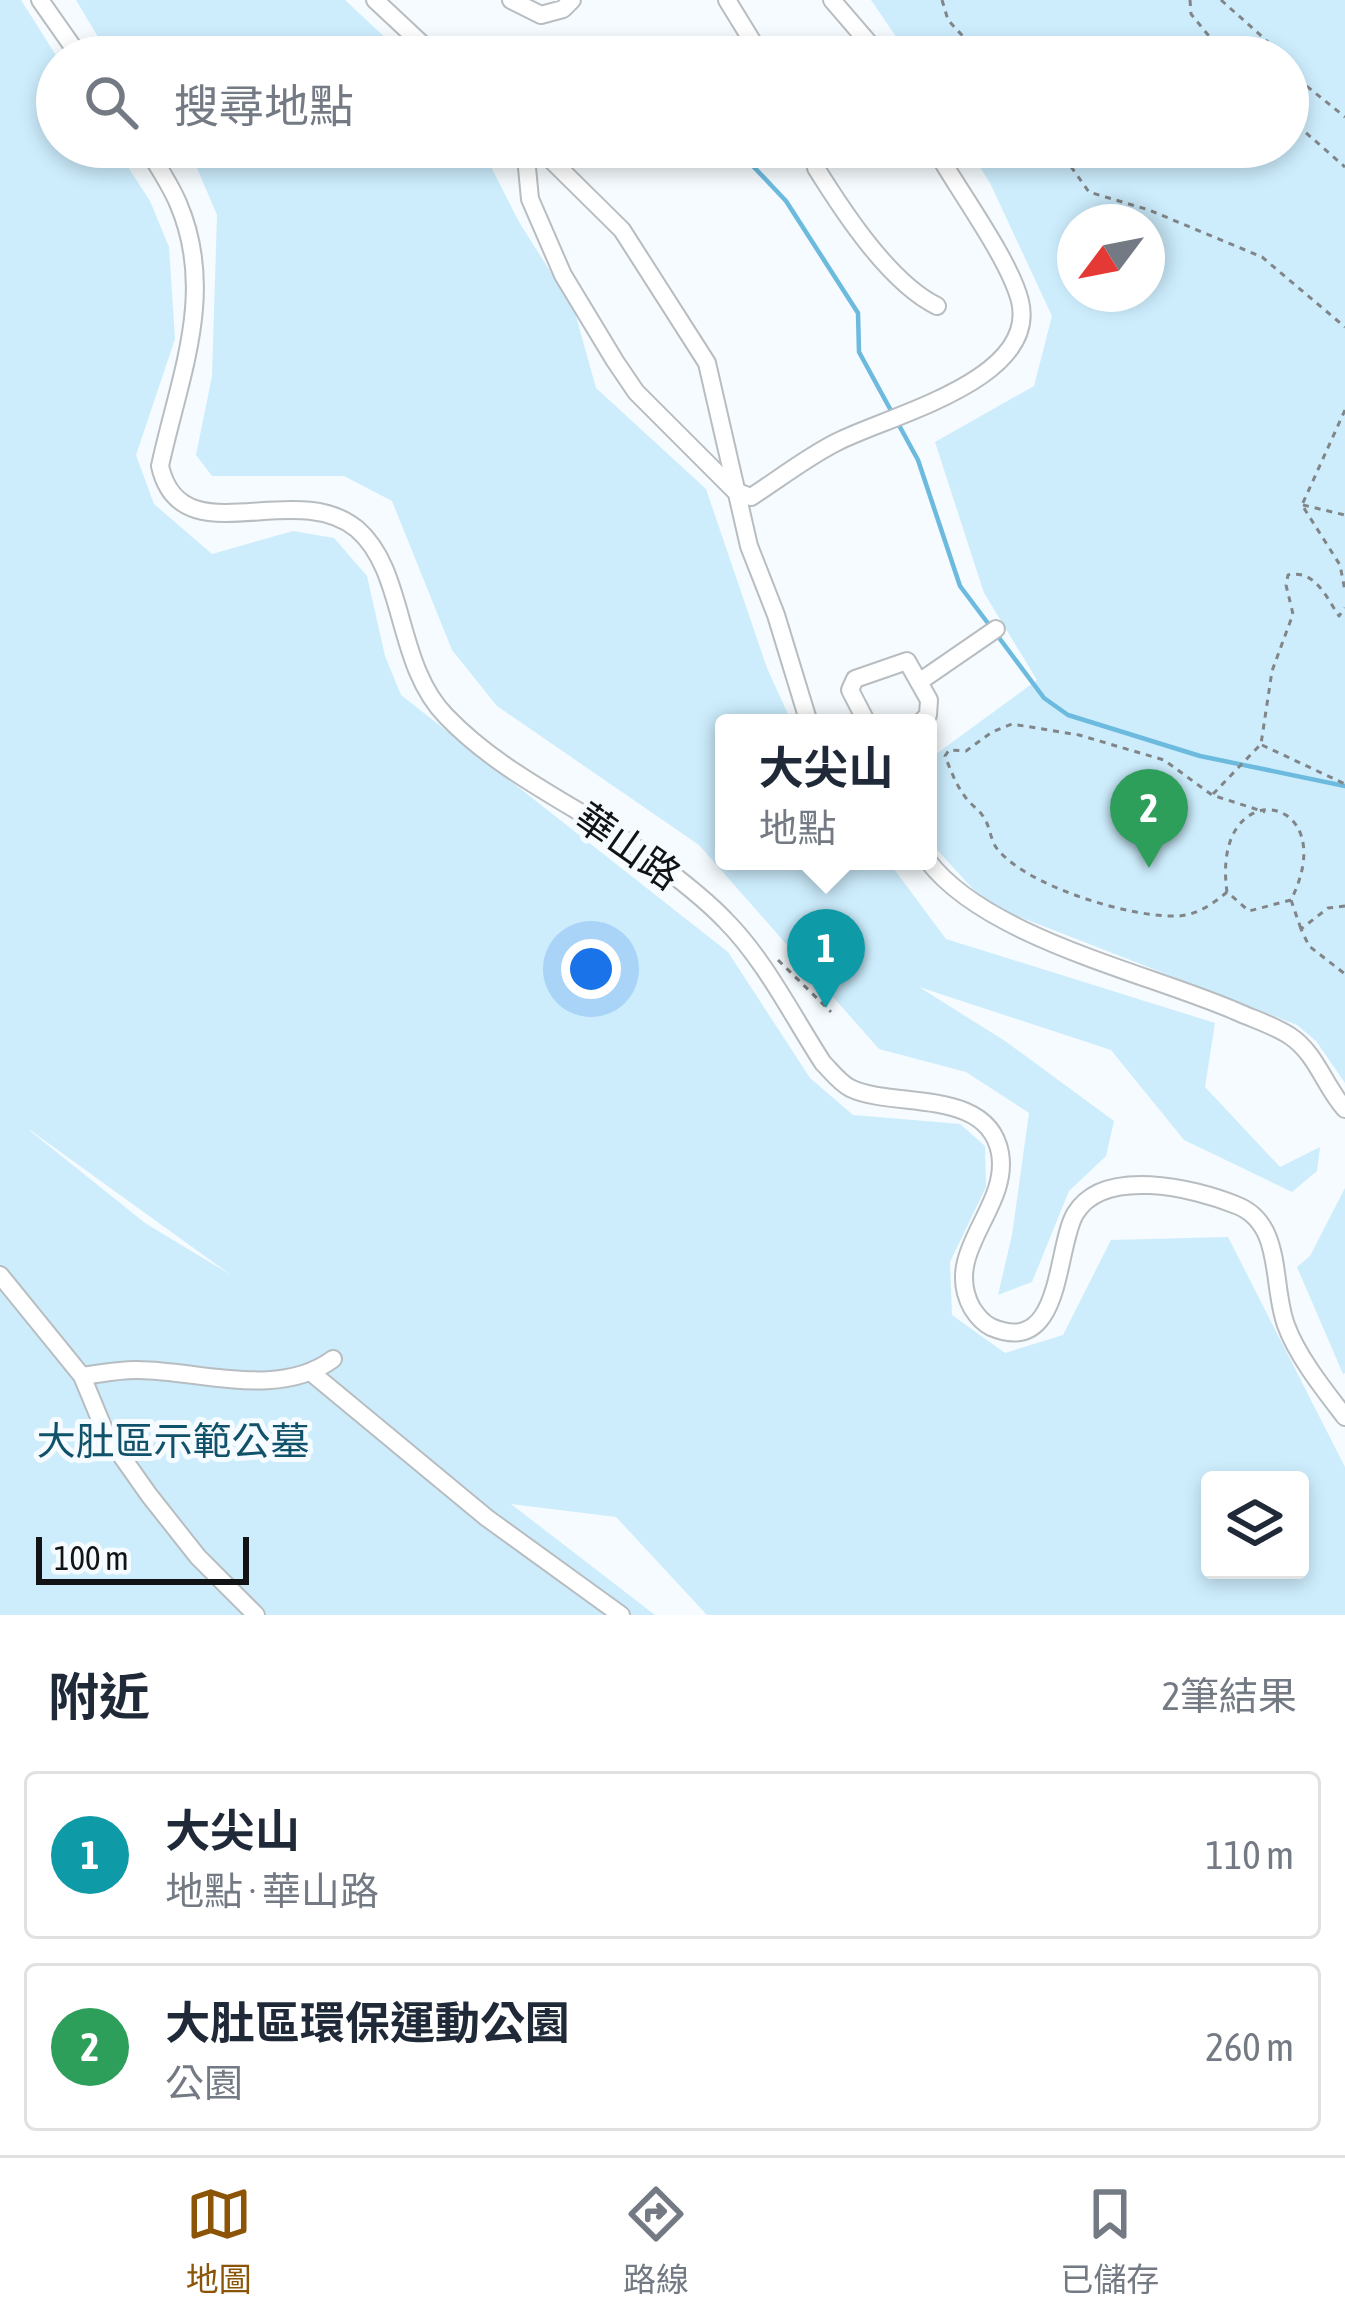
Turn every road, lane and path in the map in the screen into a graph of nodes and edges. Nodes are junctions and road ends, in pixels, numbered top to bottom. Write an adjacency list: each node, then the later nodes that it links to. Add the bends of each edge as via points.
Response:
1 (40, 0): 10 (street)
2 (375, 0): 11 (street)
3 (511, 0): 4 (street, via 541,16)
4 (572, 0)
5 (727, 0): 12 (street)
6 (832, 0): 13 (street)
7 (942, 0): 14 (path)
8 (1190, 0): 15 (path)
9 (1221, 0): 16 (path)
10 (65, 36)
11 (414, 36)
12 (749, 36)
13 (862, 36)
14 (963, 36)
15 (1209, 36)
16 (1259, 36)
17 (1309, 88): 18 (path)
18 (1345, 117)
19 (1309, 135): 20 (path)
20 (1345, 167)
21 (159, 168): 59 (street, 華山路, via 178,200 197,284 160,466 174,498 220,514 312,509 357,529 386,575 416,673 446,716 495,759 663,866 728,922 839,1080 876,1095 950,1105 980,1121 1001,1156 962,1268 977,1317 1014,1331 1050,1310 1073,1216 1097,1193 1128,1184 1213,1196 1247,1209 1265,1227 1287,1328)
22 (527, 168): 30 (street, via 530,199 563,275 615,361)
23 (559, 168): 30 (street, via 622,230 707,363)
24 (816, 168): 27 (street, via 857,228 918,296)
25 (946, 168): 30 (street, via 1018,295 1015,346 974,379 836,442 751,496)
26 (1072, 168): 28 (path, via 1089,192 1262,257)
27 (938, 306)
28 (1345, 327)
29 (1345, 410): 31 (path)
30 (735, 491): 37 (street)
31 (1302, 505): 32 (path); 33 (path, via 1340,565)
32 (1345, 515)
33 (1345, 591)
34 (1345, 608): 40 (path, via 1339,616 1314,580 1288,574 1293,614 1272,671)
35 (996, 629): 36 (street)
36 (919, 682): 38 (street, via 908,661 855,679 850,690); 39 (street)
37 (806, 714)
38 (862, 714)
39 (928, 714)
40 (1261, 744): 41 (path); 42 (path)
41 (1345, 784)
42 (1212, 795): 44 (path); 47 (path, via 1164,760 1022,725 945,757 982,813 994,848 1052,886 1144,914 1183,916)
43 (1294, 808): 44 (path)
44 (1265, 812): 47 (path, via 1226,854)
45 (936, 870): 54 (street, via 1008,924 1289,1035)
46 (1302, 887): 48 (path)
47 (1227, 892): 48 (path, via 1249,910)
48 (1291, 900): 50 (path)
49 (1345, 906): 50 (path, via 1328,908)
50 (1301, 929): 52 (path, via 1309,946)
51 (772, 953): 53 (path)
52 (1345, 974)
53 (831, 1012)
54 (1345, 1109)
55 (0, 1275): 58 (street)
56 (333, 1359): 57 (street)
57 (314, 1374): 58 (street, via 285,1381 135,1370); 61 (street, via 487,1518)
58 (82, 1376): 60 (street, via 106,1434 149,1495)
59 (1345, 1417)
60 (256, 1615)
61 (621, 1615)

